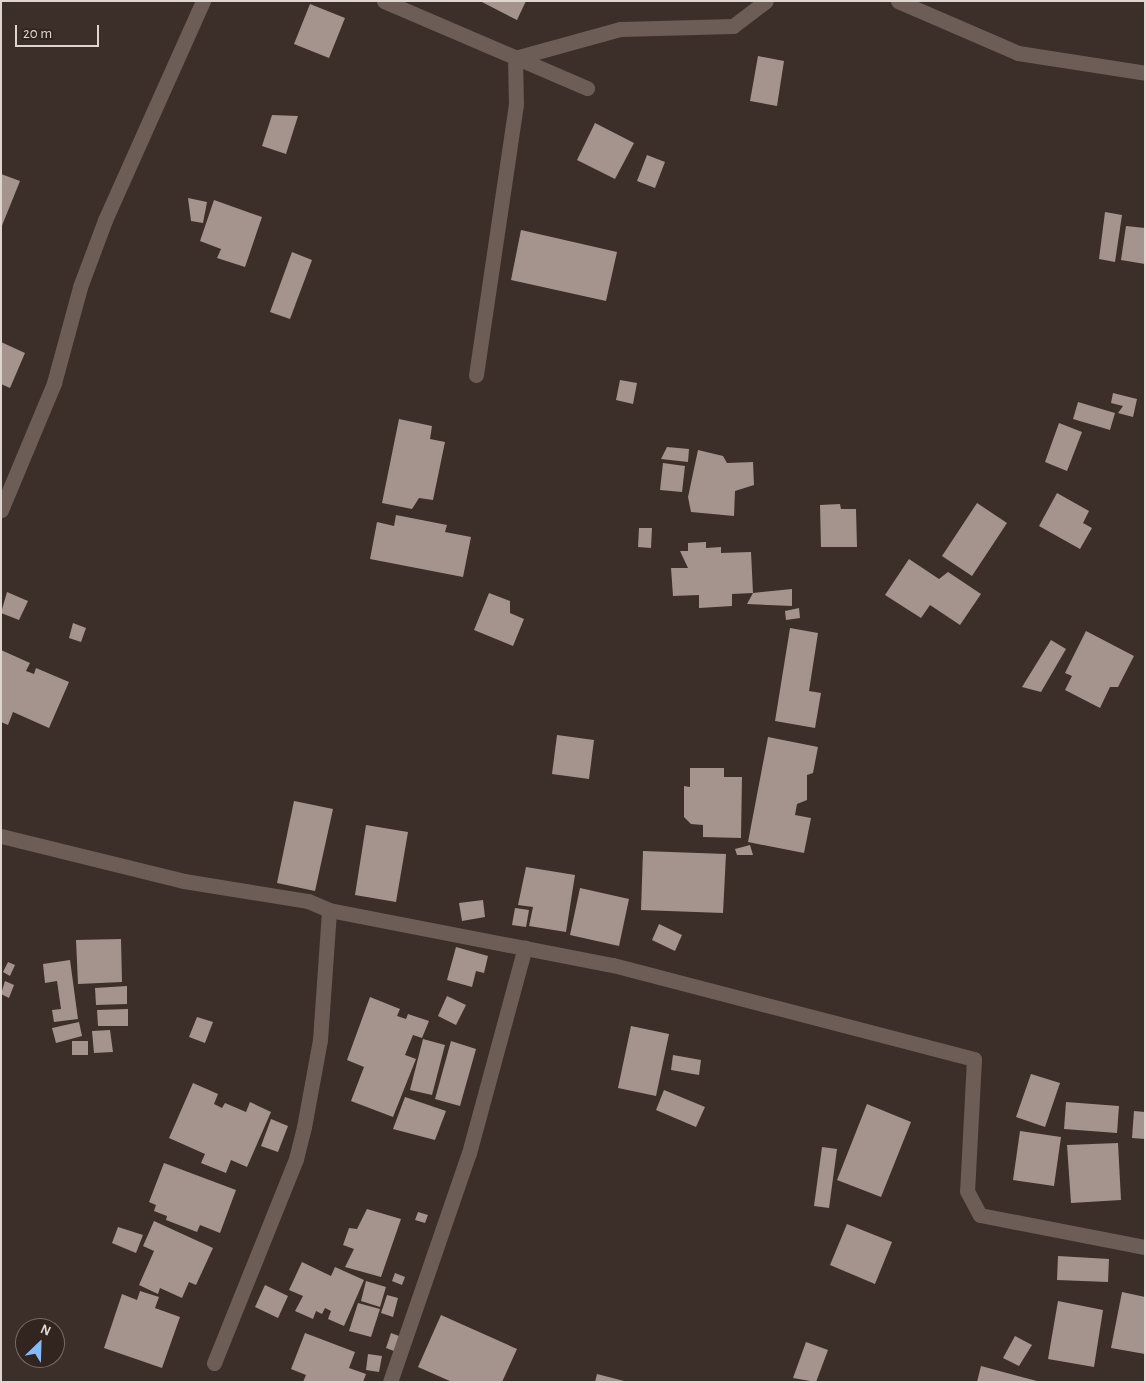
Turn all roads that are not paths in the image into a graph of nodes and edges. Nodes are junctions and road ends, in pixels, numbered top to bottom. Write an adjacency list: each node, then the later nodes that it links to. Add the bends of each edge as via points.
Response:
1 (203, 1): 9 (street, via 105,220 80,288 54,383)
2 (384, 1): 5 (street)
3 (766, 1): 5 (street, via 733,26 620,29)
4 (898, 1): 6 (street, via 1018,53)
5 (515, 58): 7 (street); 8 (street, via 516,105)
6 (1145, 73)
7 (587, 88)
8 (476, 375)
9 (1, 510)
10 (1, 836): 11 (street, via 184,881 308,901)
11 (328, 910): 12 (street); 14 (street, via 320,1040 304,1128 296,1159)
12 (525, 947): 13 (street, via 613,965 974,1059 967,1192 980,1215); 15 (street, via 469,1153)
13 (1145, 1247)
14 (214, 1363)
15 (390, 1382)

